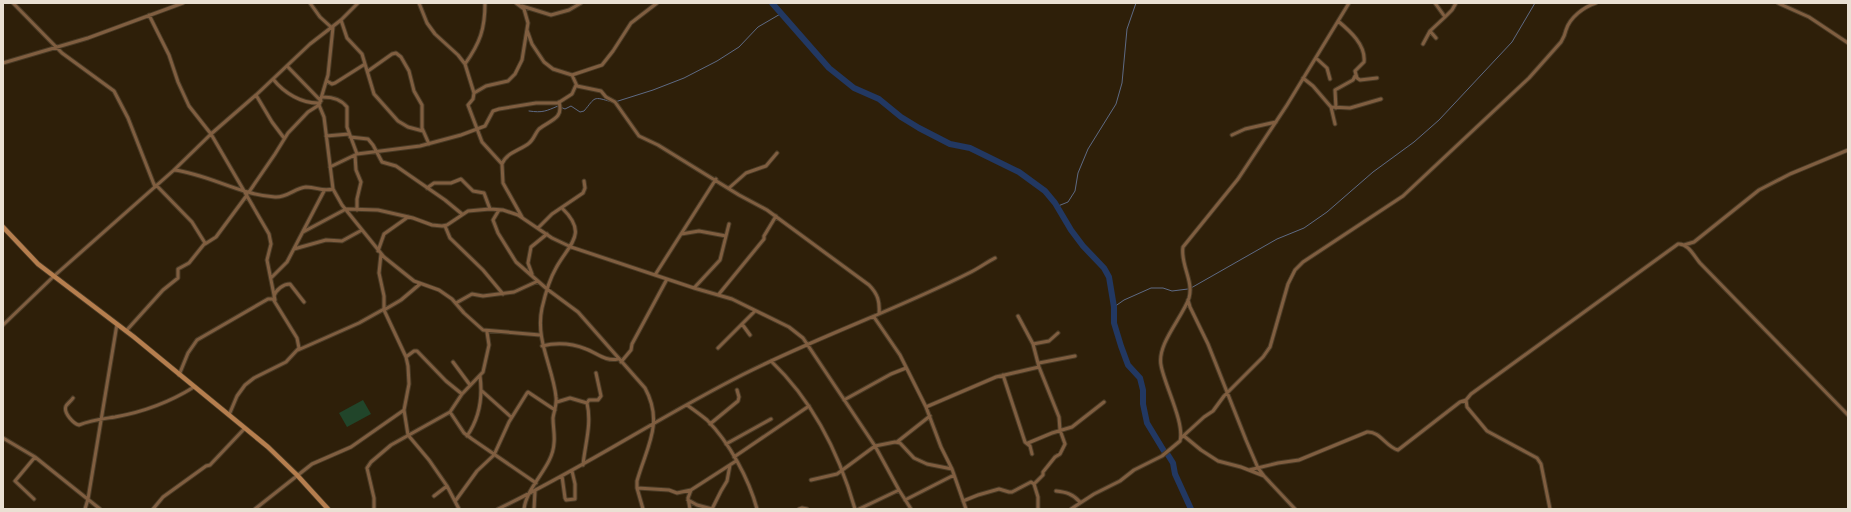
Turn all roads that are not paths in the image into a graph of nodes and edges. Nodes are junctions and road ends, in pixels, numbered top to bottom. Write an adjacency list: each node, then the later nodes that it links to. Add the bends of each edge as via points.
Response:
1 (13, 3): 30 (street)
2 (171, 3): 19 (street)
3 (175, 3): 17 (street)
4 (183, 3): 17 (street)
5 (310, 3): 24 (street, via 320,18)
6 (358, 3): 22 (street)
7 (419, 3): 34 (street, via 427,23 435,34)
8 (485, 3): 34 (street, via 484,29 478,45)
9 (516, 3): 18 (street)
10 (581, 3): 18 (street, via 569,10 551,15)
11 (657, 3): 37 (street, via 631,23 602,65)
12 (1349, 3): 23 (street)
13 (1434, 3): 21 (street)
14 (1456, 3): 21 (street)
15 (1596, 3): 153 (street, via 1584,8 1573,19 1562,42 1529,78 1404,196 1303,262 1295,270 1288,284 1270,347 1254,368)
16 (1778, 3): 28 (street, via 1809,17)
17 (179, 5): 19 (street)
18 (520, 5): 25 (street, via 527,15)
19 (168, 8): 20 (street)
20 (149, 15): 30 (street); 57 (street, via 169,55 183,95)
21 (1445, 17): 26 (street)
22 (341, 20): 24 (street); 33 (street, via 345,35 360,51)
23 (1338, 21): 31 (street); 38 (street, via 1357,40 1362,49 1364,62 1355,72)
24 (332, 27): 35 (street); 43 (street)
25 (526, 30): 37 (street, via 544,62 553,69); 45 (street, via 524,56 512,77 503,83 486,86)
26 (1430, 31): 27 (street); 29 (street)
27 (1436, 38)
28 (1848, 43)
29 (1423, 44)
30 (57, 48): 32 (street); 72 (street, via 114,91 128,118)
31 (1316, 58): 39 (street); 42 (street, via 1327,68)
32 (3, 64)
33 (365, 64): 36 (street); 43 (street, via 335,83)
34 (465, 64): 45 (street)
35 (287, 66): 41 (street); 50 (street)
36 (368, 72): 56 (street, via 374,94 395,119 408,127); 56 (street, via 392,54 400,55 410,71 414,91 423,108)
37 (572, 75): 44 (street)
38 (1355, 76): 40 (street, via 1360,80); 52 (street, via 1353,80 1336,90)
39 (1303, 78): 51 (street); 53 (street)
40 (1378, 78)
41 (273, 79): 46 (street); 50 (street, via 280,87 300,100 310,104)
42 (1330, 79)
43 (327, 81): 47 (street)
44 (576, 85): 49 (street, via 572,94); 70 (street, via 599,90 615,102 637,134)
45 (474, 93): 55 (street, via 468,105)
46 (256, 95): 57 (street); 61 (street)
47 (323, 98): 50 (street); 59 (street, via 334,98 345,105)
48 (1381, 99): 52 (street, via 1350,108)
49 (559, 102): 55 (street, via 496,110 490,115 487,123); 67 (street, via 561,110 558,117 539,129 531,142 505,159)
50 (320, 103): 58 (street); 61 (street)
51 (1331, 107): 52 (street); 54 (street)
52 (1336, 108)
53 (1276, 122): 60 (street, via 1239,131); 116 (street, via 1230,190 1184,244 1182,253 1189,281)
54 (1335, 124)
55 (477, 129): 62 (street); 67 (street, via 484,145)
56 (423, 131): 62 (street)
57 (211, 134): 69 (street); 76 (street)
58 (326, 136): 59 (street); 68 (street)
59 (350, 136): 64 (street, via 368,139); 66 (street)
60 (1232, 136)
61 (284, 138): 78 (street, via 276,154)
62 (429, 144): 64 (street)
63 (1848, 150): 98 (street, via 1770,184 1748,198 1694,242)
64 (377, 152): 66 (street); 73 (street, via 382,162 393,164)
65 (777, 153): 74 (street, via 764,167 746,173)
66 (356, 155): 68 (street); 82 (street, via 356,170 361,182)
67 (502, 164): 87 (street, via 503,183)
68 (330, 167): 75 (street)
69 (174, 170): 72 (street); 76 (street)
70 (716, 179): 74 (street); 95 (street)
71 (584, 181): 79 (street, via 585,191)
72 (155, 186): 97 (street, via 192,222 205,241); 104 (street)
73 (427, 188): 81 (street, via 434,183 462,179 473,191 483,192); 84 (street)
74 (729, 188): 85 (street)
75 (333, 189): 77 (street); 80 (street)
76 (244, 190): 78 (street)
77 (324, 191): 78 (street, via 303,188 276,197); 93 (street)
78 (248, 193): 97 (street, via 216,237); 106 (street, via 271,237 267,260)
79 (562, 208): 91 (street, via 548,217); 99 (street, via 571,218 575,233)
80 (346, 209): 82 (street); 92 (street); 93 (street)
81 (490, 209): 83 (street); 84 (street, via 472,210)
82 (357, 210): 86 (street, via 378,210)
83 (499, 210): 87 (street); 105 (street, via 492,218 498,233 516,262)
84 (462, 214): 89 (street)
85 (776, 216): 113 (street, via 760,246); 121 (street, via 869,285 879,299)
86 (408, 217): 89 (street, via 432,225); 101 (street, via 384,234)
87 (524, 218): 91 (street)
88 (729, 224): 96 (street)
89 (445, 226): 112 (street, via 450,238)
90 (3, 228): 104 (street, via 38,264)
91 (538, 228): 94 (street)
92 (362, 230): 100 (street, via 342,241 326,240); 101 (street)
93 (303, 232): 100 (street)
94 (547, 234): 99 (street); 105 (street, via 534,244 529,252 528,263)
95 (681, 234): 96 (street, via 699,231); 103 (street)
96 (726, 236): 110 (street, via 719,264)
97 (204, 244): 127 (street, via 189,263 178,269 178,278 163,290)
98 (1684, 244): 157 (street, via 1674,246); 169 (street)
99 (571, 247): 103 (street); 111 (street, via 556,267)
100 (294, 249): 106 (street, via 284,266)
101 (379, 252): 109 (street); 119 (street)
102 (995, 258): 121 (street)
103 (655, 275): 107 (street)
104 (54, 276): 124 (street); 126 (street)
105 (532, 276): 108 (street)
106 (271, 278): 114 (street)
107 (667, 279): 110 (street); 142 (street, via 631,350)
108 (538, 281): 111 (street); 112 (street)
109 (420, 284): 118 (street, via 439,290); 119 (street, via 401,300)
110 (694, 288): 113 (street)
111 (547, 289): 131 (street, via 540,318); 139 (street, via 578,312)
112 (503, 294): 118 (street, via 472,294)
113 (719, 294): 120 (street)
114 (274, 296): 115 (street); 117 (street, via 286,284 290,284)
115 (275, 300): 136 (street, via 297,338); 146 (street, via 268,299 197,340 188,353)
116 (1188, 300): 153 (street); 179 (street, via 1167,339 1160,360)
117 (304, 302)
118 (456, 302): 128 (street, via 466,315)
119 (384, 309): 136 (street); 138 (street)
120 (755, 311): 125 (street); 133 (street, via 789,327)
121 (879, 314): 123 (street)
122 (1018, 316): 132 (street)
123 (874, 317): 133 (street, via 857,322); 144 (street)
124 (117, 324): 127 (street); 171 (street)
125 (742, 324): 130 (street); 135 (street)
126 (3, 325)
127 (126, 331): 146 (street)
128 (487, 332): 131 (street); 148 (street, via 489,342 486,362)
129 (1058, 333): 132 (street, via 1049,341)
130 (750, 334)
131 (540, 335): 134 (street)
132 (1033, 344): 143 (street)
133 (808, 345): 140 (street); 156 (street)
134 (542, 346): 139 (street, via 570,344 608,360); 158 (street)
135 (718, 348)
136 (298, 350): 167 (street, via 286,362 245,385)
137 (1075, 356): 143 (street)
138 (406, 357): 154 (street, via 417,351); 164 (street, via 409,384)
139 (618, 359): 142 (street)
140 (771, 361): 161 (street); 162 (street)
141 (453, 362): 149 (street)
142 (621, 362): 173 (street, via 647,392)
143 (1039, 365): 147 (street); 176 (street, via 1059,417)
144 (906, 368): 156 (street); 163 (street)
145 (596, 373): 160 (street, via 601,396 598,400 589,400)
146 (179, 375): 150 (street)
147 (1003, 375): 163 (street); 182 (street, via 1025,442)
148 (480, 376): 149 (street); 152 (street)
149 (470, 385): 154 (street)
150 (194, 387): 167 (street); 171 (street, via 149,408)
151 (737, 390): 174 (street, via 738,401)
152 (482, 391): 170 (street); 178 (street, via 477,416)
153 (1227, 393): 179 (street, via 1216,409); 192 (street)
154 (462, 394): 166 (street)
155 (73, 398): 171 (street, via 65,410 76,425)
156 (844, 400): 184 (street)
157 (1466, 400): 192 (street, via 1398,450 1376,434 1367,432 1299,460); 241 (street, via 1467,407 1487,431 1537,458)
158 (557, 402): 160 (street, via 570,398); 165 (street)
159 (1104, 402): 176 (street, via 1072,427)
160 (587, 403): 190 (street, via 589,430)
161 (687, 405): 173 (street); 174 (street)
162 (809, 406): 188 (street); 196 (street, via 822,426)
163 (926, 407): 168 (street)
164 (404, 410): 177 (street); 197 (street, via 351,447 312,464)
165 (555, 410): 170 (street, via 528,392); 202 (street, via 553,448)
166 (450, 412): 177 (street); 178 (street)
167 (229, 415): 175 (street)
168 (930, 416): 181 (street); 193 (street)
169 (1848, 416)
170 (511, 417): 186 (street)
171 (101, 418): 213 (street)
172 (771, 419): 183 (street)
173 (655, 422): 190 (street); 205 (street)
174 (710, 424): 183 (street)
175 (246, 427): 197 (street); 221 (street, via 210,465 163,497)
176 (1060, 430): 182 (street); 203 (street, via 1065,444 1062,452)
177 (408, 435): 204 (street); 224 (street, via 384,450 367,468)
178 (467, 436): 186 (street)
179 (1182, 437): 194 (street, via 1218,461); 218 (street, via 1178,444 1162,456)
180 (3, 438): 187 (street)
181 (897, 442): 184 (street); 193 (street, via 914,458 927,464)
182 (1028, 443): 185 (street)
183 (726, 444): 188 (street)
184 (875, 446): 196 (street); 207 (street)
185 (1032, 454)
186 (494, 455): 202 (street); 214 (street, via 477,471)
187 (34, 457): 212 (street, via 15,481); 213 (street)
188 (734, 457): 189 (street)
189 (736, 461): 191 (street); 231 (street)
190 (583, 465): 195 (street)
191 (730, 465): 206 (street); 215 (street, via 727,481 712,509 697,506)
192 (1258, 468): 194 (street); 200 (street)
193 (952, 469): 198 (street)
194 (1249, 470): 200 (street)
195 (572, 471): 199 (street); 199 (street, via 575,499 566,500)
196 (843, 471): 201 (street); 234 (street)
197 (297, 475): 222 (street); 223 (street)
198 (954, 475): 216 (street); 217 (street)
199 (562, 476): 208 (street)
200 (1264, 476): 240 (street)
201 (811, 480)
202 (536, 483): 210 (street)
203 (1034, 484): 217 (street, via 1031,482 1009,492 999,489); 238 (street)
204 (447, 486): 211 (street); 214 (street)
205 (637, 488): 206 (street, via 677,493); 229 (street)
206 (692, 490): 215 (street)
207 (899, 490): 216 (street); 235 (street)
208 (535, 491): 210 (street); 228 (street)
209 (1056, 491): 218 (street, via 1067,492)
210 (529, 494): 226 (street); 227 (street)
211 (434, 496)
212 (34, 499)
213 (88, 499): 219 (street); 220 (street)
214 (456, 500): 225 (street)
215 (688, 500): 230 (street)
216 (905, 500): 236 (street)
217 (963, 502): 237 (street)
218 (1080, 502): 239 (street)
219 (85, 509)
220 (100, 509)
221 (153, 509)
222 (255, 509)
223 (328, 509)
224 (374, 509)
225 (459, 509)
226 (498, 509)
227 (524, 509)
228 (534, 509)
229 (643, 509)
230 (690, 509)
231 (757, 509)
232 (799, 509): 233 (street)
233 (807, 509)
234 (855, 509)
235 (859, 509)
236 (911, 509)
237 (966, 509)
238 (1038, 509)
239 (1071, 509)
240 (1295, 509)
241 (1550, 509)

